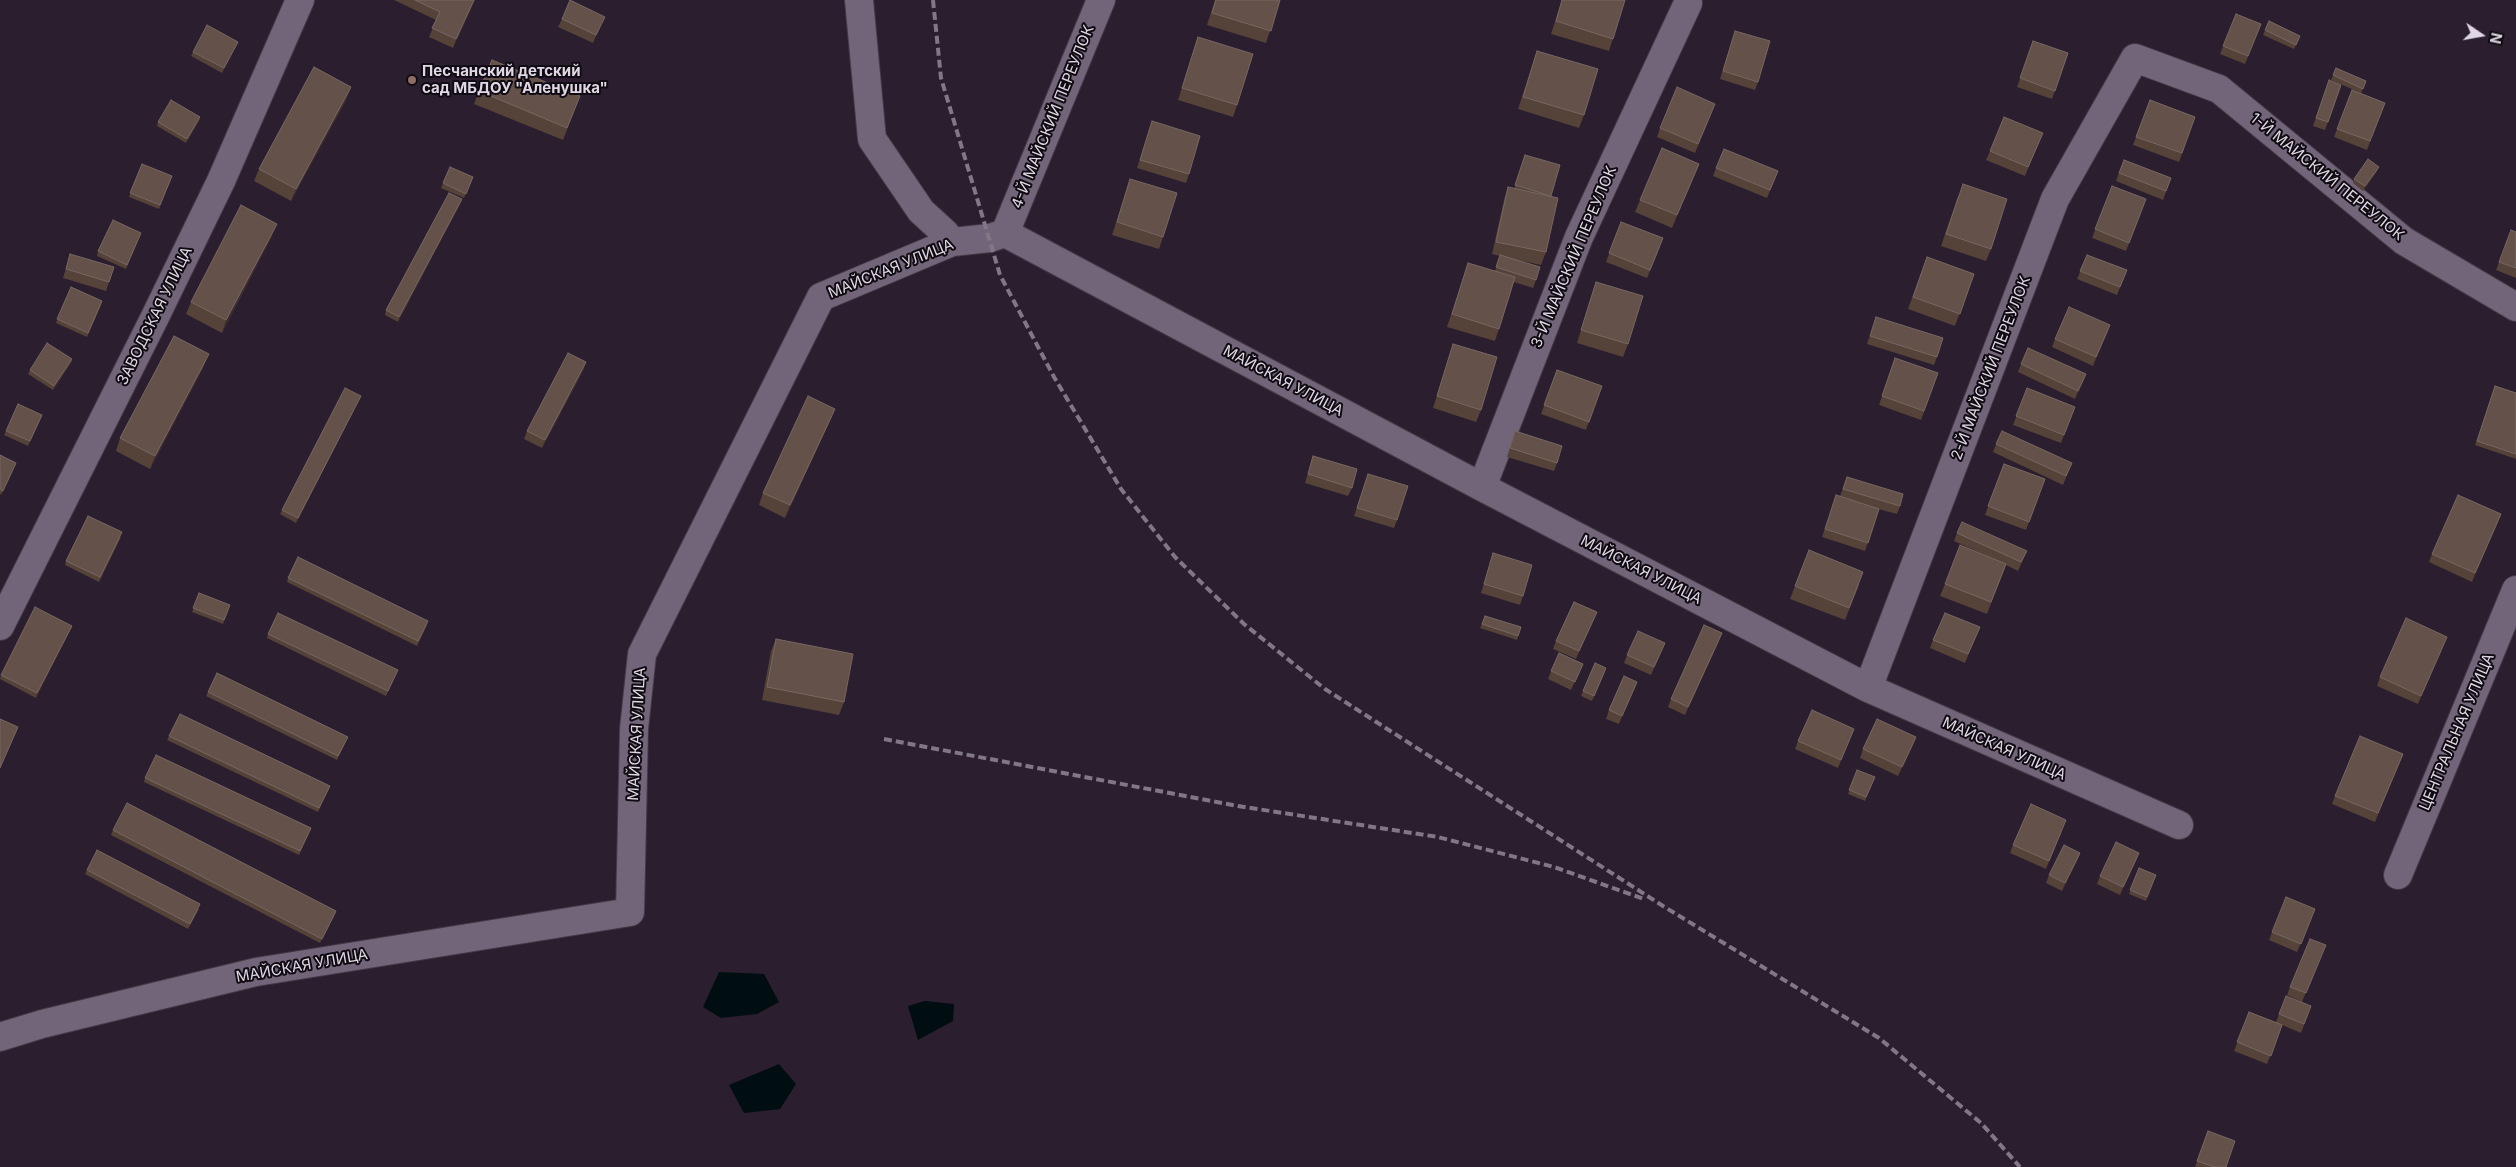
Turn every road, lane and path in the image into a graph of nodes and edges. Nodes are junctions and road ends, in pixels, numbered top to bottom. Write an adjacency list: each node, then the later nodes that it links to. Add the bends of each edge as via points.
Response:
1 (300, 0): 11 (street, ЗАВОДСКАЯ УЛИЦА, via 208,207)
2 (859, 0): 7 (street, via 872,139 921,211)
3 (1101, 0): 6 (street, 4-Й МАЙСКИЙ ПЕРЕУЛОК)
4 (1688, 3): 9 (street, 3-Й МАЙСКИЙ ПЕРЕУЛОК, via 1579,237)
5 (2134, 58): 8 (street, 1-Й МАЙСКИЙ ПЕРЕУЛОК, via 2219,89 2404,241); 12 (street, 2-Й МАЙСКИЙ ПЕРЕУЛОК, via 2055,199)
6 (1005, 233): 7 (street, МАЙСКАЯ УЛИЦА); 9 (street, МАЙСКАЯ УЛИЦА)
7 (952, 242): 15 (street, МАЙСКАЯ УЛИЦА, via 821,297 642,654 634,729 630,912 256,972)
8 (2516, 307)
9 (1482, 487): 12 (street, МАЙСКАЯ УЛИЦА)
10 (2516, 590): 14 (street, ЦЕНТРАЛЬНАЯ УЛИЦА)
11 (0, 626)
12 (1868, 688): 13 (street, МАЙСКАЯ УЛИЦА)
13 (2179, 825)
14 (2398, 875)
15 (0, 1037)

